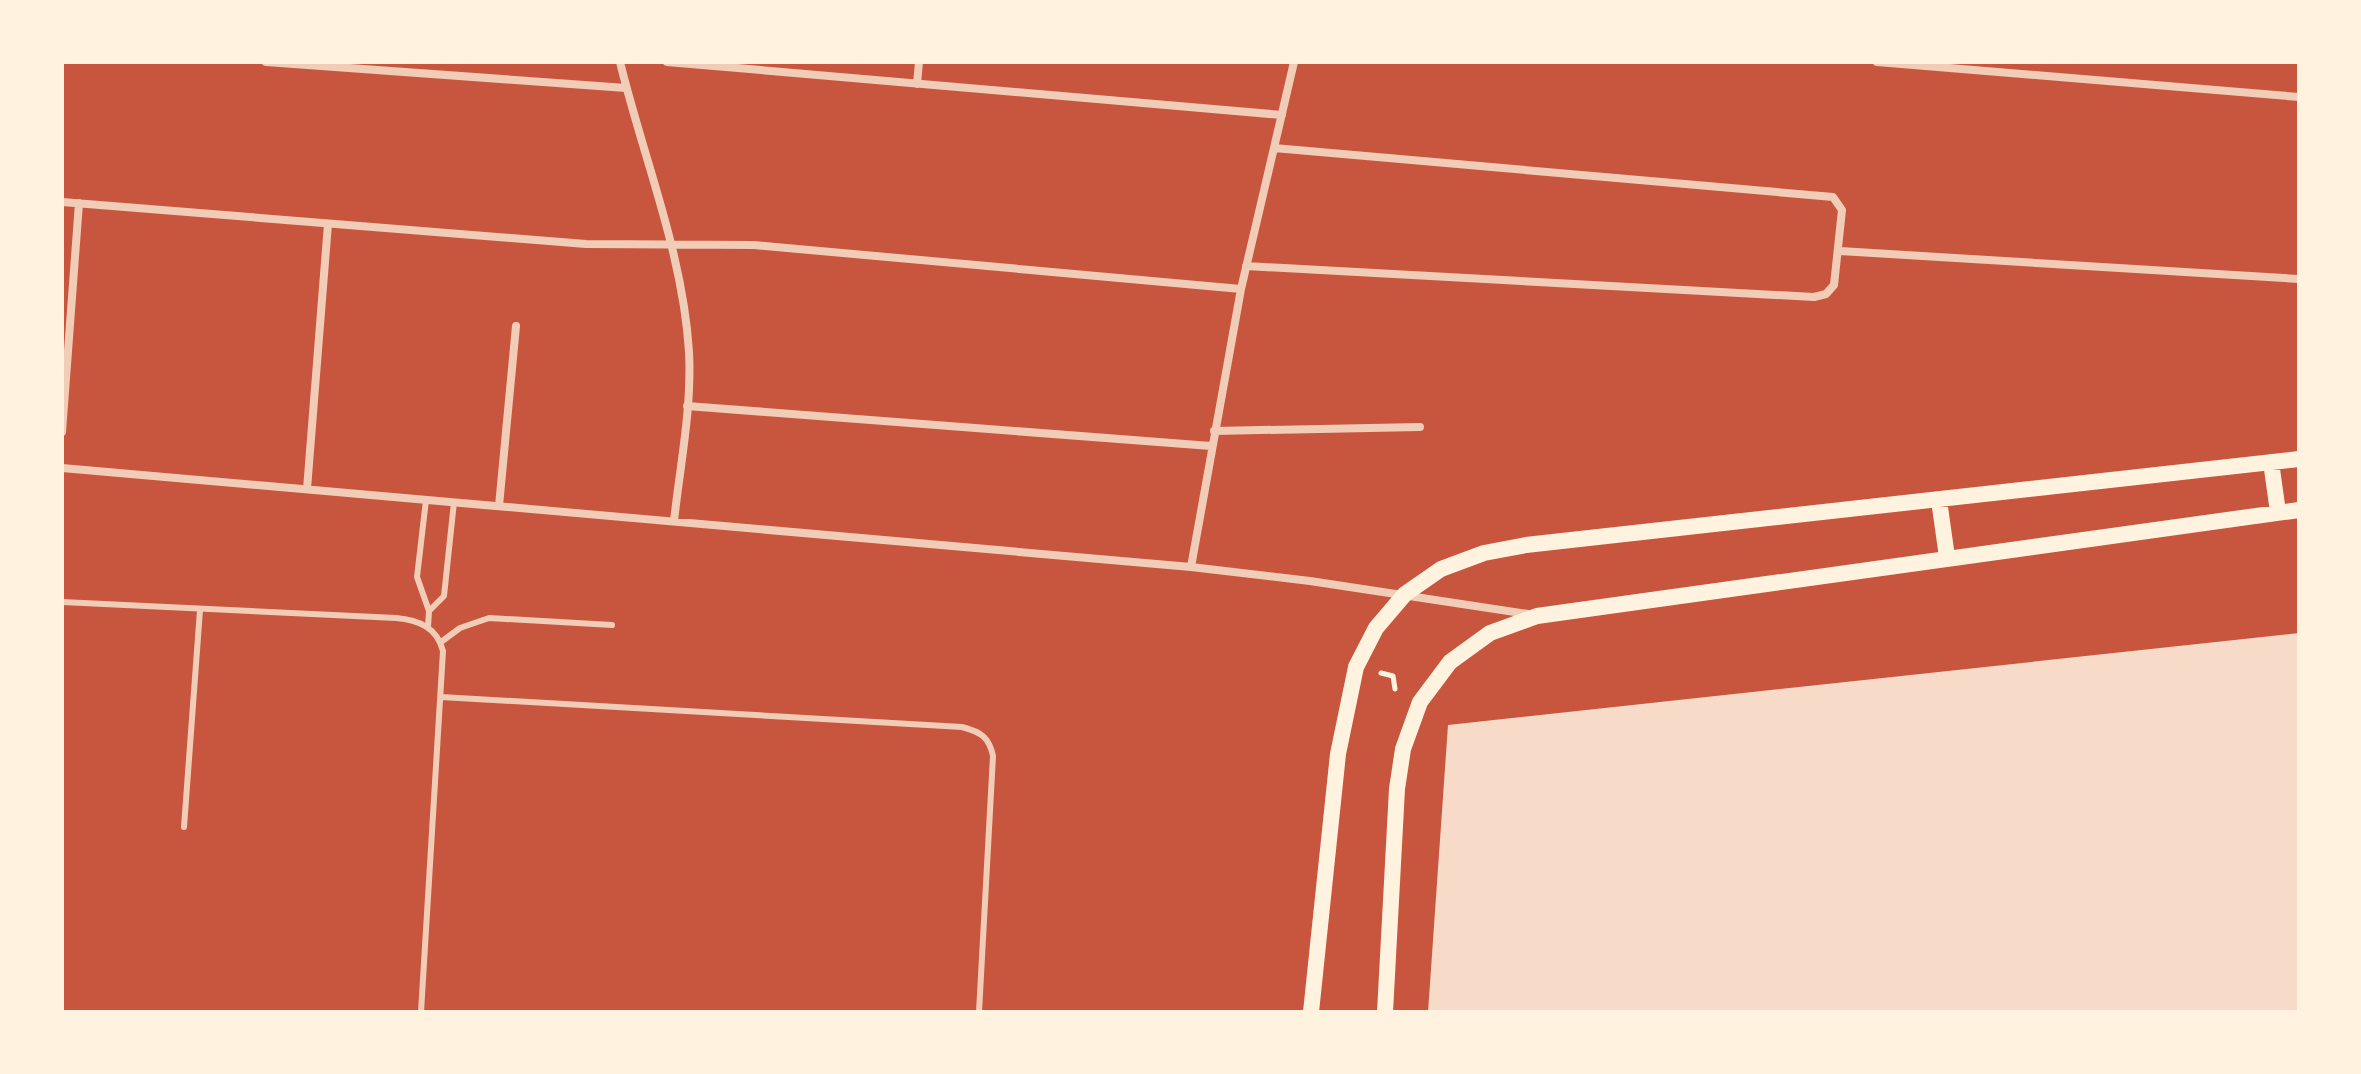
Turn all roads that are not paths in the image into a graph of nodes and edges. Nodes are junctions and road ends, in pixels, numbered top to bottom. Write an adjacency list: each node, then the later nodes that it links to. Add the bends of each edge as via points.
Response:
1 (266, 62): 9 (street)
2 (620, 62): 9 (street)
3 (667, 62): 7 (street)
4 (919, 62): 8 (street)
5 (1294, 62): 11 (street)
6 (1877, 62): 10 (street)
7 (746, 65): 8 (street)
8 (917, 84): 11 (street)
9 (626, 88): 16 (street)
10 (2299, 97)
11 (1282, 115): 12 (street)
12 (1274, 148): 17 (street, via 1819,194 1833,197 1842,210); 18 (street)
13 (62, 202): 14 (street)
14 (79, 203): 15 (street); 25 (street)
15 (328, 224): 16 (street, via 586,244); 30 (street)
16 (670, 245): 20 (street, via 754,245); 22 (street, via 689,354)
17 (1840, 251): 18 (street, via 1834,285 1814,297); 19 (street)
18 (1246, 266): 20 (street)
19 (2299, 279)
20 (1241, 289): 24 (street)
21 (516, 326): 34 (street)
22 (687, 406): 26 (street); 37 (street)
23 (1420, 427): 24 (street)
24 (1214, 431): 26 (street)
25 (62, 432)
26 (1211, 446): 39 (street)
27 (2299, 459): 28 (main road)
28 (2271, 462): 32 (main road); 36 (main road)
29 (62, 468): 30 (street)
30 (307, 489): 31 (street)
31 (426, 500): 33 (street); 43 (lane, via 417,577)
32 (1939, 500): 38 (main road); 40 (main road, via 1526,545 1441,569)
33 (454, 502): 34 (street); 43 (lane, via 444,596)
34 (499, 506): 37 (street)
35 (2299, 510): 36 (main road)
36 (2278, 512): 38 (main road)
37 (674, 521): 39 (street)
38 (1947, 557): 44 (main road)
39 (1191, 567): 40 (street)
40 (1405, 594): 44 (street); 52 (main road, via 1376,628 1356,667 1346,710)
41 (62, 602): 42 (lane)
42 (200, 610): 46 (lane, via 396,618); 49 (lane)
43 (429, 611): 46 (lane)
44 (1537, 616): 53 (main road, via 1490,633 1450,662 1420,702 1403,749 1397,789)
45 (612, 625): 47 (lane, via 489,618 460,628)
46 (428, 627): 47 (lane)
47 (441, 642): 48 (lane)
48 (441, 697): 50 (lane); 51 (lane, via 980,732 990,742 993,756)
49 (184, 827)
50 (421, 1012)
51 (979, 1012)
52 (1311, 1012)
53 (1385, 1012)

